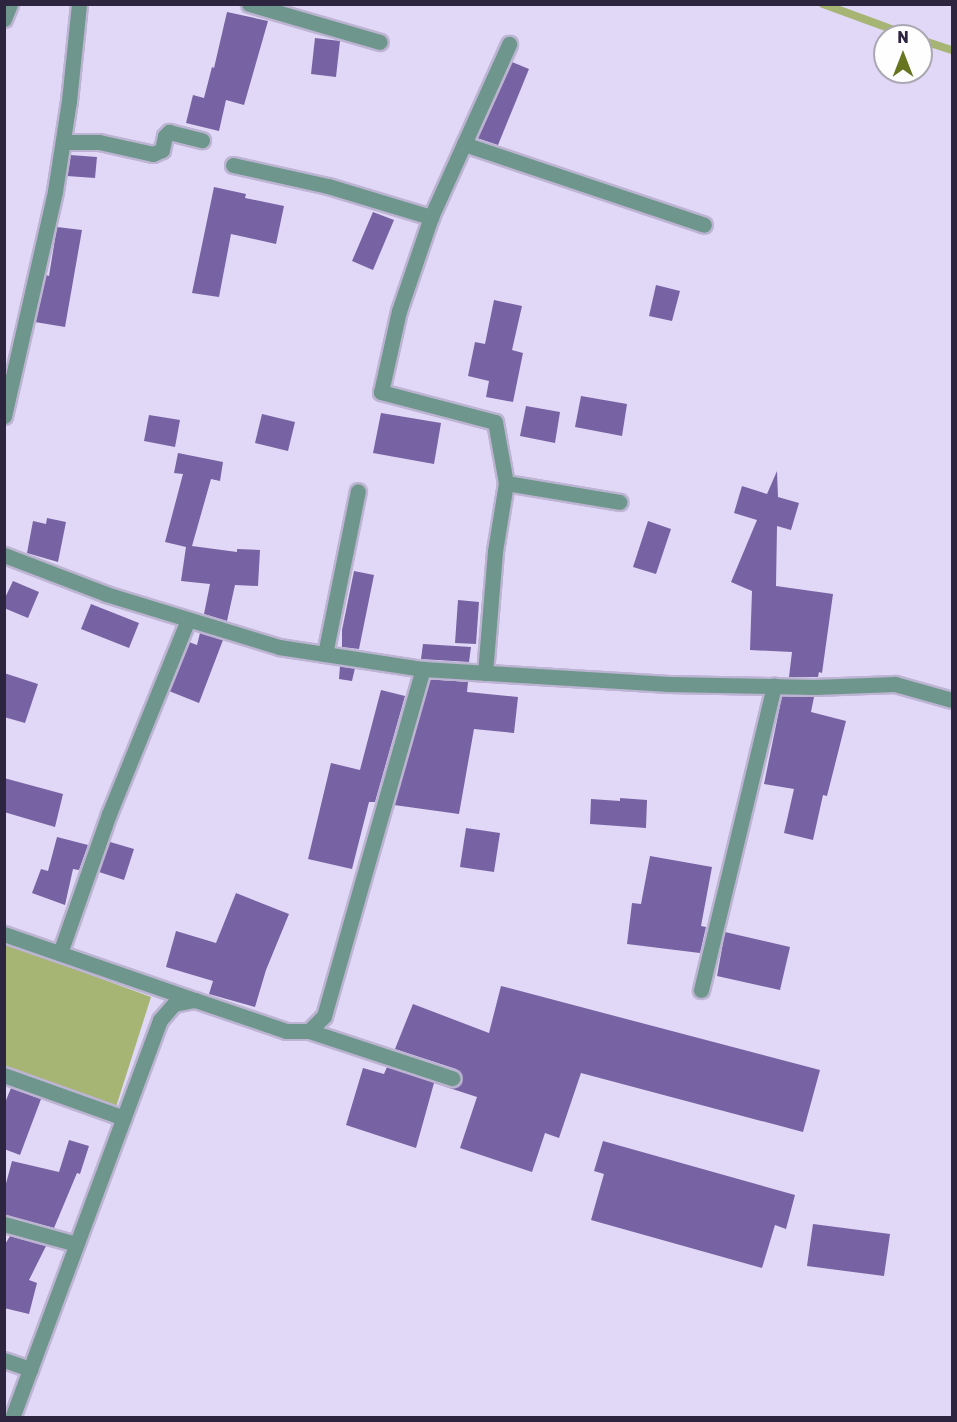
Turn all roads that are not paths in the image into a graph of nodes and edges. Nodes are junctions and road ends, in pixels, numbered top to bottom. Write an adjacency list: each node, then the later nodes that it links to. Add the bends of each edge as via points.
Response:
1 (10, 4): 4 (street)
2 (80, 4): 8 (street)
3 (249, 4): 5 (street)
4 (4, 19)
5 (380, 42)
6 (509, 44): 9 (street)
7 (202, 140): 8 (street, via 169,132 162,150 153,154 99,142)
8 (63, 142): 13 (street)
9 (464, 144): 11 (street); 12 (street)
10 (233, 165): 11 (street, via 328,186)
11 (431, 217): 14 (street, via 399,311 381,392 495,422)
12 (704, 225)
13 (4, 416)
14 (506, 483): 16 (street); 21 (street, via 495,551)
15 (358, 491): 19 (street)
16 (619, 502)
17 (5, 557): 18 (street)
18 (188, 619): 19 (street, via 279,647); 25 (street, via 109,814)
19 (325, 654): 20 (street)
20 (423, 669): 21 (street); 28 (street, via 324,1016)
21 (485, 673): 22 (street)
22 (774, 686): 23 (street, via 896,684); 26 (street)
23 (952, 700)
24 (4, 934): 25 (street)
25 (60, 953): 27 (street)
26 (701, 990)
27 (195, 1000): 28 (street, via 286,1031); 31 (street, via 174,1004 160,1020)
28 (309, 1031): 30 (street)
29 (4, 1075): 31 (street)
30 (452, 1078)
31 (124, 1118): 33 (street)
32 (4, 1224): 33 (street)
33 (76, 1244): 35 (street)
34 (4, 1360): 35 (street)
35 (30, 1369): 36 (street)
36 (12, 1418)

